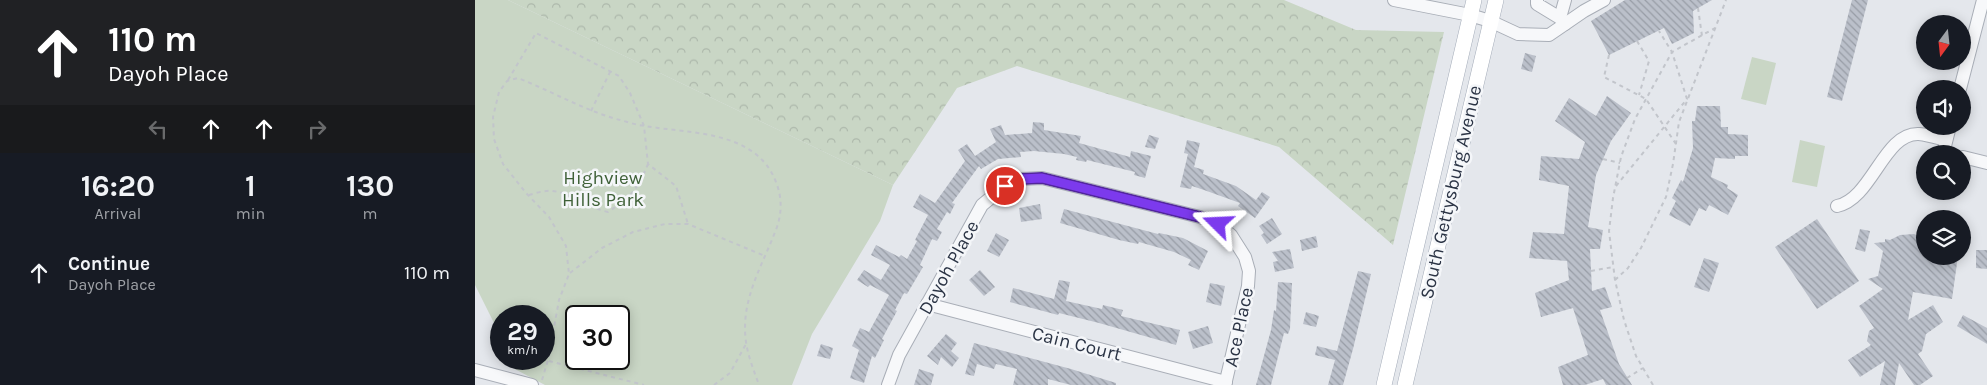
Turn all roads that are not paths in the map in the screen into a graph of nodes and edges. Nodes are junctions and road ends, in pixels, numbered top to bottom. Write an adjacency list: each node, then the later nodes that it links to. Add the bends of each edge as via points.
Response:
1 (1394, 0): 7 (street)
2 (1496, 0): 8 (main road, South Gettysburg Avenue)
3 (1537, 0): 9 (street, via 1537,4)
4 (1565, 0): 9 (street)
5 (1603, 0): 9 (street)
6 (1983, 0): 10 (street)
7 (1472, 7): 8 (street); 21 (main road, South Gettysburg Avenue)
8 (1490, 21): 9 (street, via 1517,34 1549,35); 22 (main road, South Gettysburg Avenue)
9 (1562, 21)
10 (1962, 80)
11 (1938, 145): 14 (street, via 1920,134 1905,138 1889,151 1859,194 1846,205)
12 (1971, 159): 13 (street)
13 (1987, 163)
14 (1837, 206)
15 (1237, 241): 16 (street, Dayoh Place, via 1218,224 1200,217 1060,181 1021,179 1005,186 983,205); 18 (street, Ace Place, via 1245,256 1249,279)
16 (927, 304): 18 (street, Cain Court); 20 (street, Dayoh Place, via 899,355)
17 (475, 370): 19 (street)
18 (1226, 383)
19 (537, 384)
20 (888, 385)
21 (1384, 385)
22 (1405, 385)

